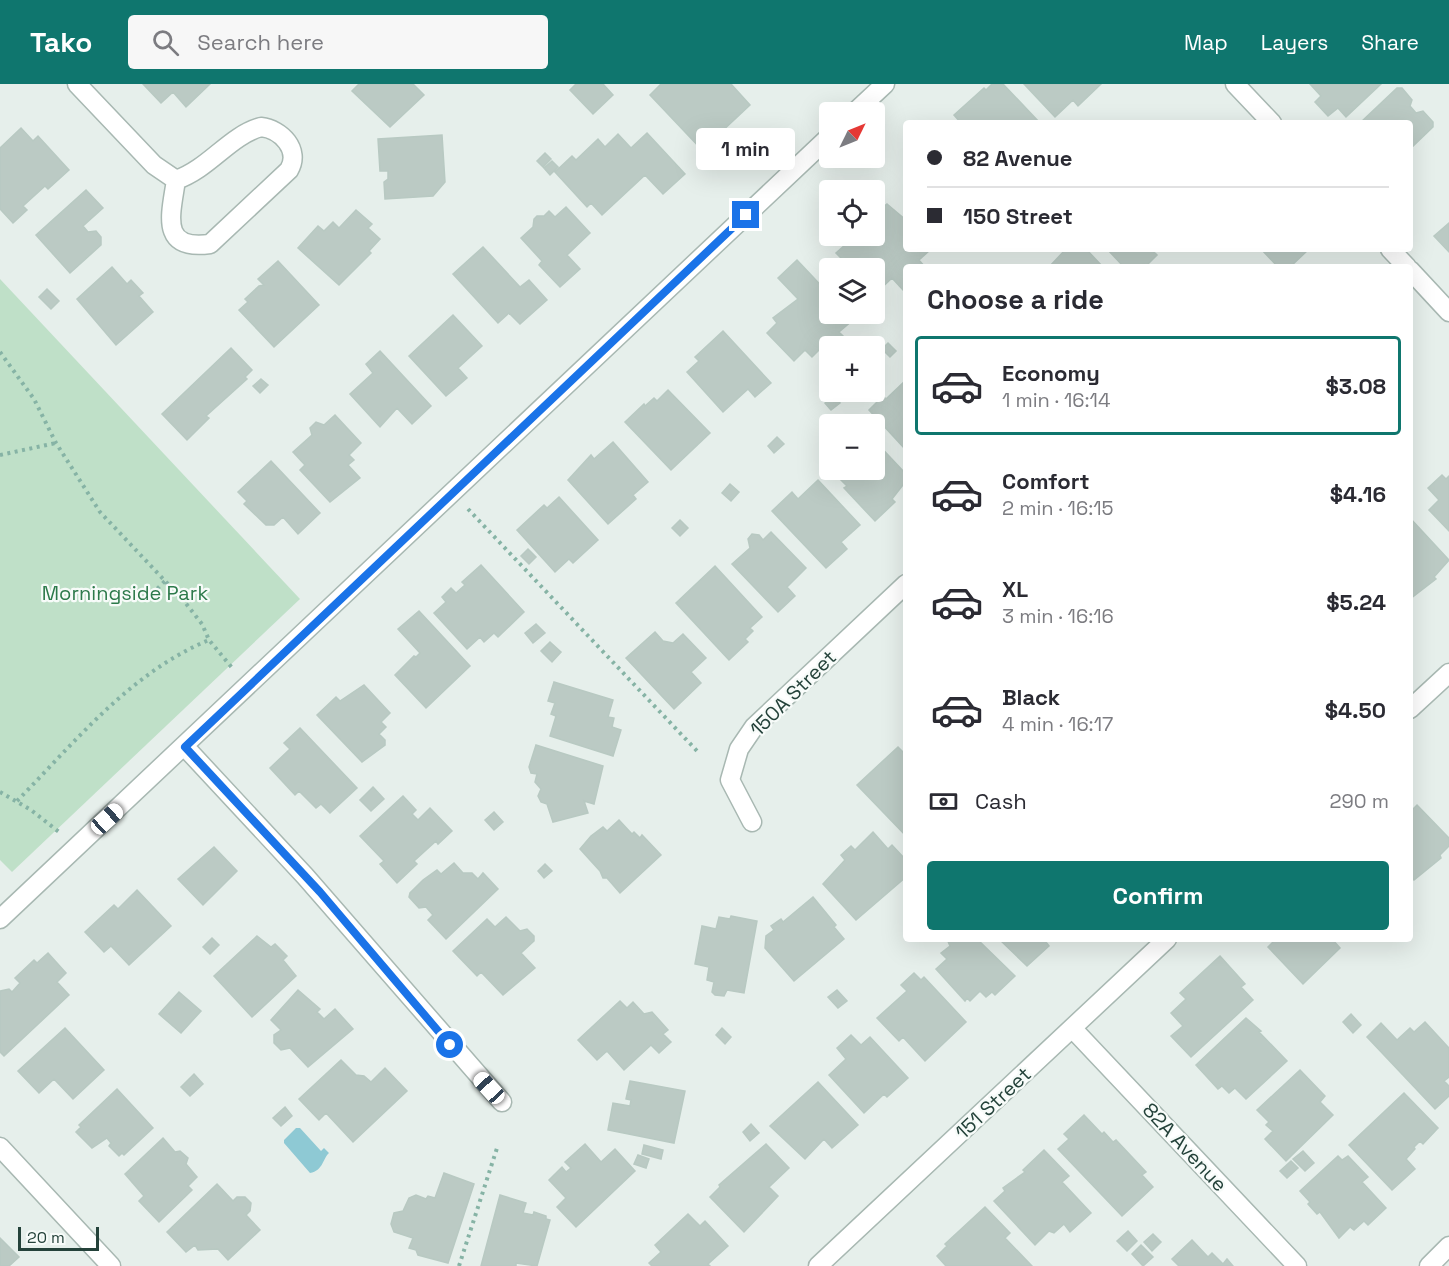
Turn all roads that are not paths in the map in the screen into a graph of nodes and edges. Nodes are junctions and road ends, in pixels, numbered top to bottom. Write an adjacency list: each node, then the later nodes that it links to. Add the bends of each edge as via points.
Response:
1 (77, 84): 7 (street, via 154,165)
2 (885, 84): 4 (street)
3 (1235, 84): 5 (street)
4 (866, 102)
5 (1269, 120)
6 (819, 146): 15 (street)
7 (176, 180): 7 (street, via 169,217 173,233 186,243 210,244 289,170 293,158 284,138 261,127 241,136 199,170)
8 (1393, 252): 9 (street)
9 (1404, 264)
10 (1413, 274): 11 (street)
11 (1449, 312)
12 (903, 587): 16 (street, 150A Street, via 754,727 739,749 730,780)
13 (1449, 673): 14 (street)
14 (1413, 706)
15 (185, 747): 17 (street); 20 (street, via 312,884)
16 (752, 822)
17 (0, 919)
18 (1164, 942): 19 (street, 151 Street)
19 (1072, 1028): 24 (street, 151 Street); 25 (street, 82A Avenue)
20 (502, 1102)
21 (0, 1147): 23 (street)
22 (1449, 1246): 26 (street)
23 (111, 1266)
24 (818, 1266)
25 (1297, 1266)
26 (1428, 1266)

